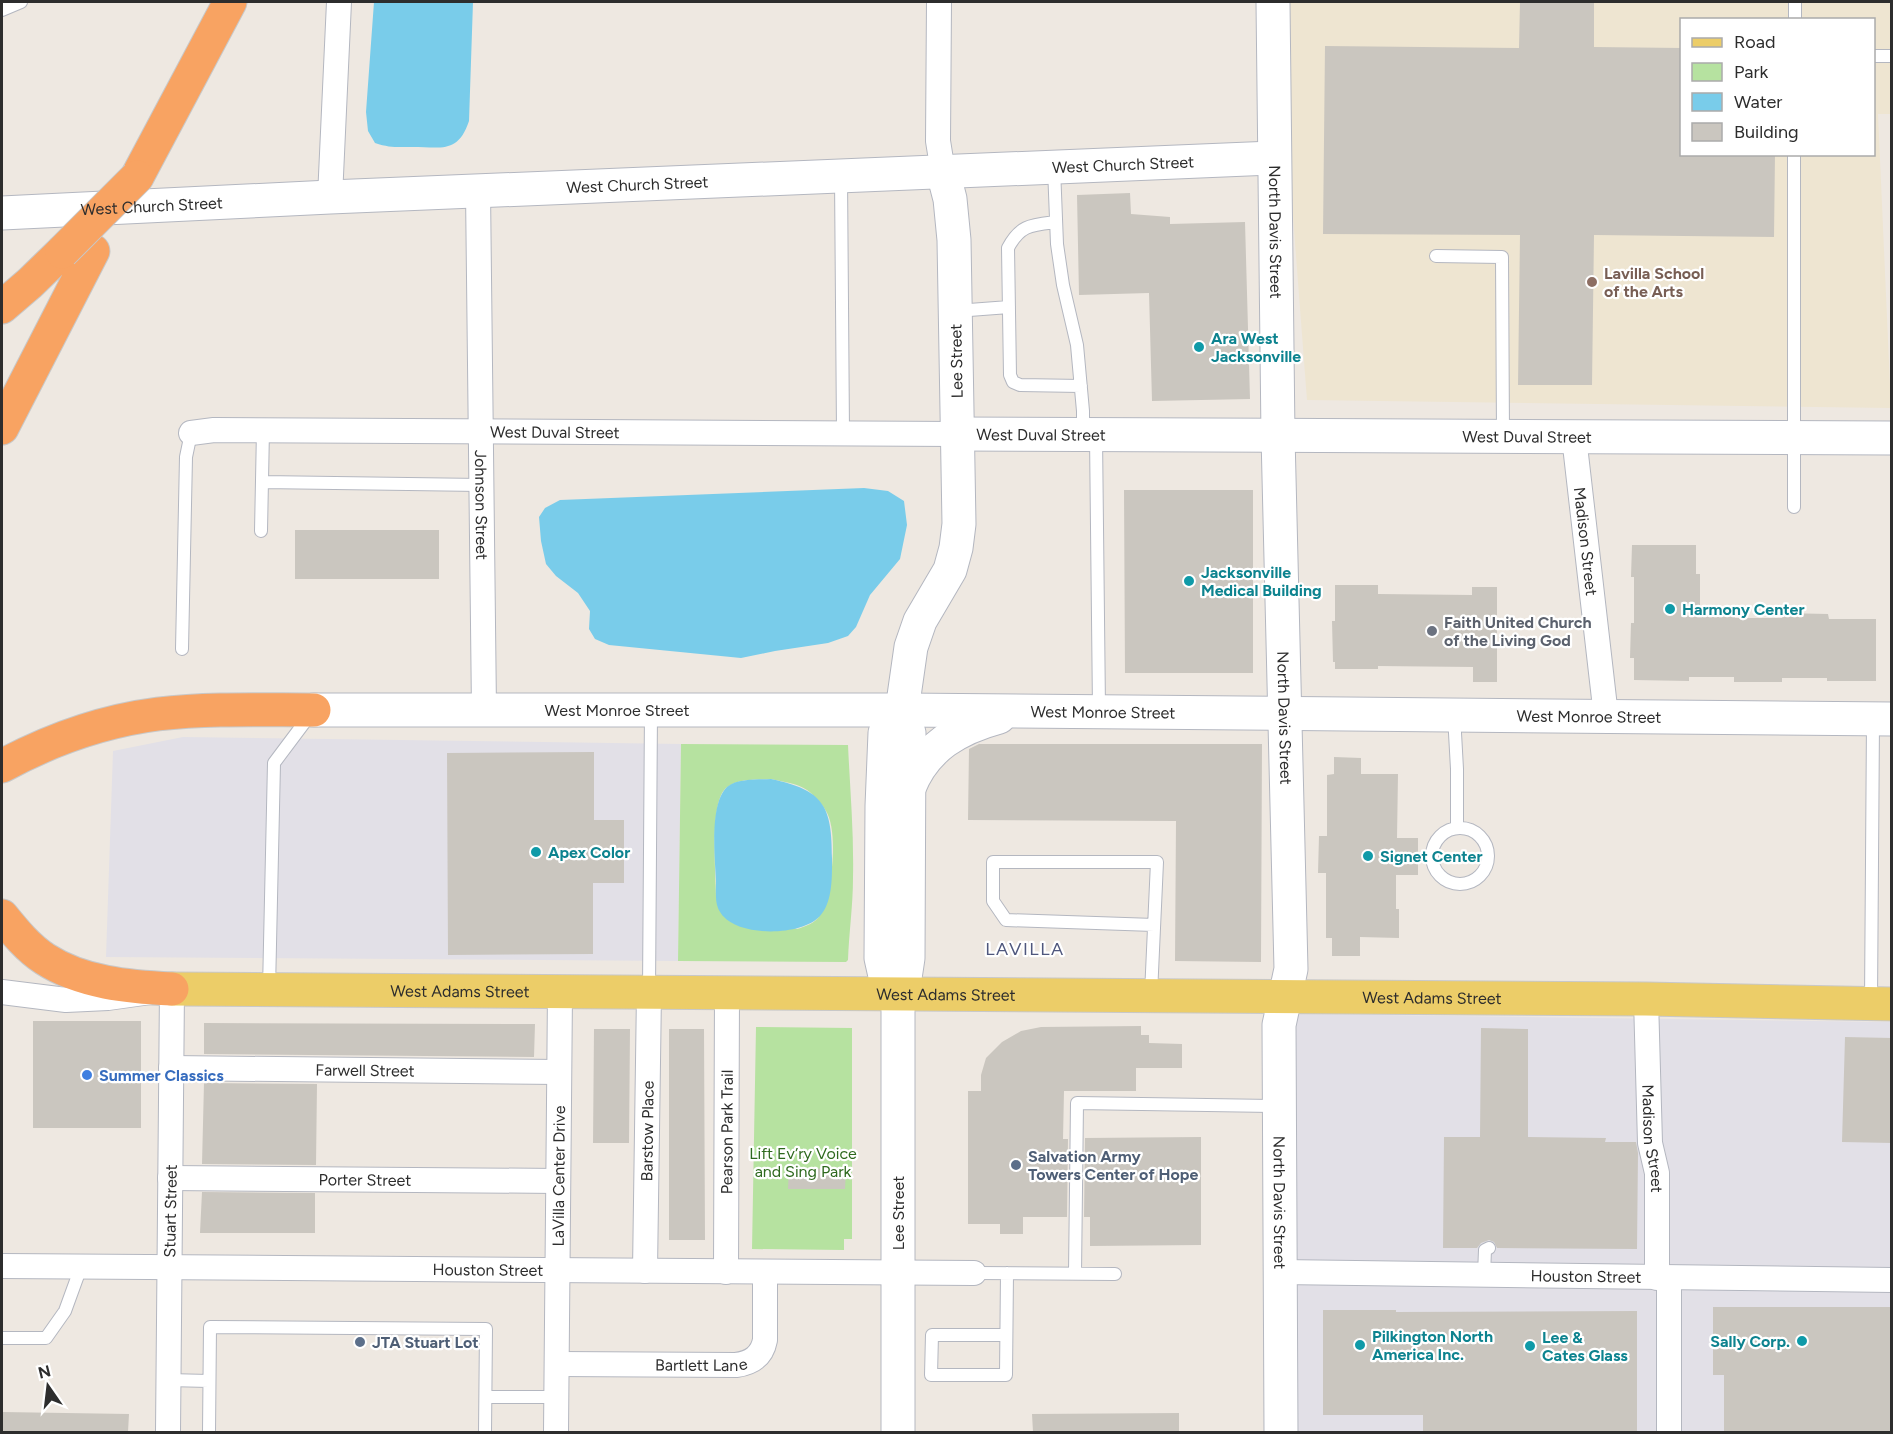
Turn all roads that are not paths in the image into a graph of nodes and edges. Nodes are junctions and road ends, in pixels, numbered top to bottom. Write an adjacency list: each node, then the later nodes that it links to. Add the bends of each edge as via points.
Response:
1 (21, 2): 7 (lane)
2 (230, 2): 20 (highway, bridge, via 137,177)
3 (339, 2): 17 (street)
4 (939, 2): 14 (street, Lee Street, via 938,141)
5 (1273, 2): 12 (street, North Davis Street)
6 (1796, 2): 8 (lane)
7 (2, 10)
8 (1795, 18)
9 (1875, 56): 10 (lane)
10 (1892, 56)
11 (1794, 156): 37 (lane)
12 (1275, 158): 13 (street, West Church Street); 34 (street, North Davis Street)
13 (1054, 167): 14 (street, West Church Street); 19 (lane)
14 (943, 172): 15 (street, West Church Street); 24 (street, Lee Street, via 953,218)
15 (841, 176): 16 (street, West Church Street); 31 (lane)
16 (478, 191): 17 (street, West Church Street); 29 (street, Johnson Street)
17 (330, 197): 18 (street, West Church Street)
18 (2, 213)
19 (1056, 222): 23 (lane, via 1030,225 1017,232 1011,242); 25 (lane)
20 (78, 252): 22 (highway, via 30,283); 26 (highway); 27 (highway)
21 (1436, 256): 35 (lane, via 1502,256)
22 (2, 307)
23 (1008, 307): 24 (lane); 25 (lane, via 1013,382)
24 (955, 311): 32 (street, Lee Street)
25 (1081, 386): 33 (lane)
26 (2, 391)
27 (2, 428)
28 (263, 430): 29 (street, West Duval Street); 30 (street, West Duval Street); 39 (lane)
29 (481, 431): 31 (street, West Duval Street); 40 (street, Johnson Street)
30 (191, 433): 43 (lane, via 186,457)
31 (843, 433): 32 (street, West Duval Street)
32 (957, 434): 33 (street, West Duval Street); 47 (street, Lee Street, via 956,548 946,577 915,633)
33 (1089, 434): 34 (street, West Duval Street); 49 (lane)
34 (1278, 436): 35 (street, West Duval Street); 50 (street, North Davis Street)
35 (1503, 436): 36 (street, West Duval Street)
36 (1574, 436): 37 (street, West Duval Street); 52 (street, Madison Street)
37 (1795, 438): 38 (street, West Duval Street); 41 (lane)
38 (1892, 438)
39 (262, 482): 40 (lane); 42 (lane)
40 (481, 485): 45 (street, Johnson Street)
41 (1794, 507)
42 (261, 531)
43 (182, 650)
44 (314, 710): 45 (street, West Monroe Street); 54 (highway, via 207,710 145,716 76,733); 60 (lane, via 274,763)
45 (484, 710): 46 (street, West Monroe Street)
46 (651, 710): 47 (street, West Monroe Street); 63 (lane)
47 (902, 710): 48 (street, West Monroe Street); 55 (street, Lee Street, via 909,733); 65 (street, Lee Street, via 886,726 882,806 881,958 885,976)
48 (1021, 711): 49 (street, West Monroe Street); 55 (street, via 950,737 925,758)
49 (1099, 712): 50 (street, West Monroe Street)
50 (1286, 714): 51 (street, West Monroe Street); 67 (street, North Davis Street, via 1291,969)
51 (1454, 715): 52 (street, West Monroe Street); 56 (lane)
52 (1606, 716): 53 (street, West Monroe Street)
53 (1882, 719): 69 (lane)
54 (2, 766)
55 (909, 790): 65 (street, Lee Street, via 908,958)
56 (1457, 828): 56 (lane, via 1447,831 1435,843 1432,861 1447,881 1465,884 1482,875 1489,856 1482,838)
57 (2, 916): 59 (highway, via 30,947 63,968 105,982)
58 (1154, 925): 58 (lane, via 1157,862 993,862 993,901 1006,920); 66 (lane)
59 (172, 989): 60 (main road, West Adams Street); 61 (street, West Adams Street, via 77,1000); 70 (street, Stuart Street)
60 (269, 990): 62 (main road, West Adams Street)
61 (2, 992)
62 (560, 992): 63 (main road, West Adams Street); 71 (street, LaVilla Center Drive)
63 (649, 992): 64 (main road, West Adams Street); 80 (street, Barstow Place)
64 (727, 993): 65 (main road, West Adams Street); 81 (street, Pearson Park Trail)
65 (898, 994): 66 (main road, West Adams Street); 84 (street, Lee Street)
66 (1151, 996): 67 (main road, West Adams Street)
67 (1286, 996): 68 (main road, West Adams Street); 72 (street, North Davis Street, via 1279,1025)
68 (1646, 999): 69 (main road, West Adams Street); 90 (street, Madison Street, via 1650,1143 1657,1173)
69 (1881, 1004)
70 (171, 1068): 71 (street, Farwell Street); 73 (street, Stuart Street)
71 (559, 1072): 74 (street, LaVilla Center Drive)
72 (1280, 1106): 83 (street, North Davis Street); 87 (lane, via 1077,1104)
73 (170, 1178): 74 (street, Porter Street); 78 (street, Stuart Street)
74 (558, 1181): 79 (street, LaVilla Center Drive)
75 (1489, 1248): 89 (lane, via 1485,1250)
76 (2, 1266): 77 (street, Houston Street)
77 (81, 1267): 78 (street, Houston Street); 93 (lane, via 64,1311 46,1338)
78 (169, 1268): 79 (street, Houston Street); 95 (street, Stuart Street)
79 (557, 1270): 80 (street, Houston Street); 94 (street, LaVilla Center Drive)
80 (645, 1271): 81 (street, Houston Street)
81 (726, 1272): 82 (street, Houston Street)
82 (765, 1272): 84 (street, Houston Street); 94 (street, Bartlett Lane, via 763,1348 744,1364)
83 (1280, 1272): 89 (street, Houston Street); 104 (street, North Davis Street)
84 (898, 1273): 85 (street, Houston Street); 103 (street, Lee Street)
85 (974, 1274): 86 (lane)
86 (1007, 1274): 87 (lane); 92 (lane)
87 (1075, 1274): 88 (lane)
88 (1115, 1274)
89 (1484, 1275): 90 (street, Houston Street)
90 (1663, 1278): 91 (street, Houston Street); 105 (street, Madison Street)
91 (1892, 1280)
92 (1006, 1335): 92 (lane, via 1006,1375 931,1375 932,1335)
93 (2, 1338)
94 (557, 1364): 98 (street, LaVilla Center Drive)
95 (168, 1380): 96 (lane); 99 (street, Stuart Street)
96 (209, 1382): 97 (lane, via 210,1327 486,1329); 100 (lane)
97 (486, 1397): 98 (lane); 101 (lane)
98 (556, 1397): 102 (street, LaVilla Center Drive)
99 (168, 1432)
100 (209, 1432)
101 (485, 1432)
102 (556, 1432)
103 (898, 1432)
104 (1281, 1432)
105 (1669, 1432)

